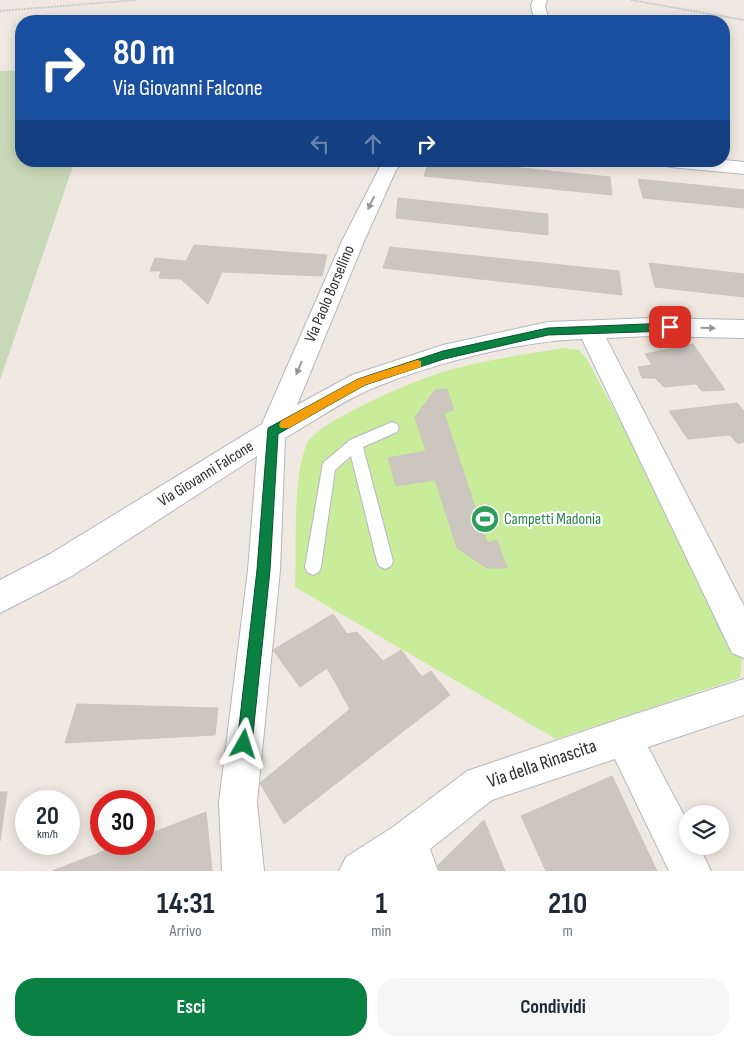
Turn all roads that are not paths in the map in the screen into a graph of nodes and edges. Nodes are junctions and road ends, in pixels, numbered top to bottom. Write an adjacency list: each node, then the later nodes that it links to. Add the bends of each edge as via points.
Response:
1 (540, 0): 2 (street)
2 (540, 15)
3 (388, 167): 9 (street, Via Paolo Borsellino, one-way to 9)
4 (730, 167): 5 (street)
5 (744, 168)
6 (589, 329): 7 (street, Via Giovanni Falcone, one-way to 7, via 651,326); 9 (street, Via Giovanni Falcone, via 548,331 443,355 362,382); 14 (street)
7 (744, 329)
8 (392, 428): 10 (lane)
9 (272, 432): 13 (street, Via Giovanni Falcone, via 61,565); 18 (street, Via Paolo Borsellino, via 264,570 238,802)
10 (355, 444): 11 (lane); 12 (lane, via 328,467)
11 (385, 561)
12 (313, 567)
13 (0, 597)
14 (744, 641)
15 (744, 696): 16 (street, Via della Rinascita)
16 (623, 736): 17 (street, Via della Rinascita, via 481,785); 20 (street)
17 (412, 856): 19 (street, Via della Rinascita)
18 (243, 871)
19 (360, 871)
20 (690, 871)

